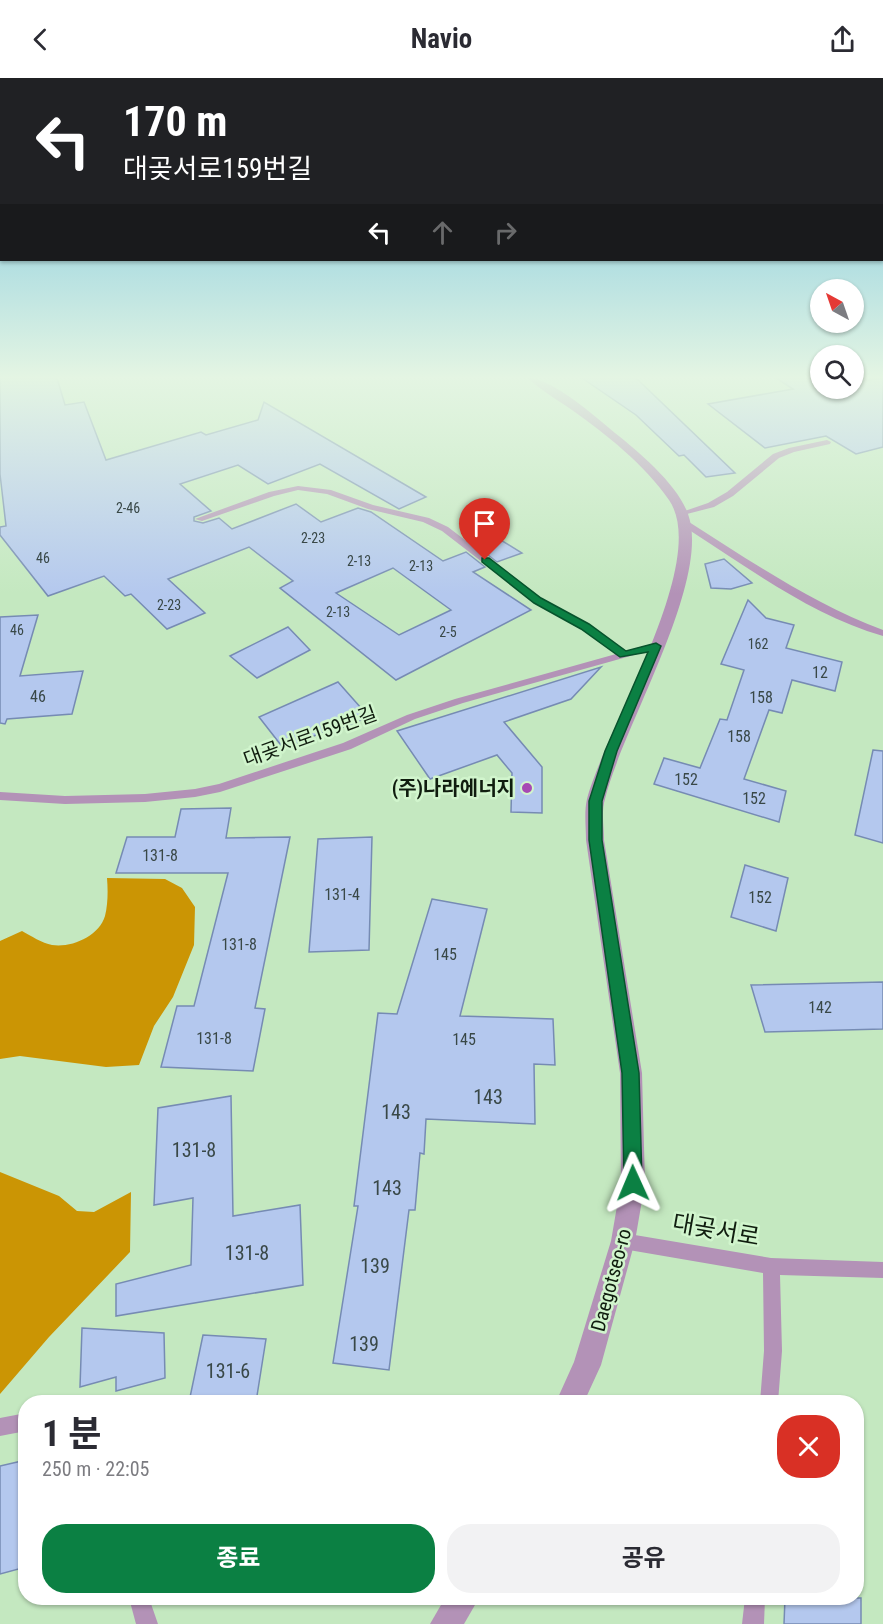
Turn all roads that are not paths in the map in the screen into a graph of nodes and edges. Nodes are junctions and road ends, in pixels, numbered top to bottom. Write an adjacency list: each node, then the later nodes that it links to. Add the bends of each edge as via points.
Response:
1 (629, 450): 3 (street, via 668,491)
2 (792, 450): 3 (lane, via 776,456 730,494)
3 (684, 518): 5 (lane, via 807,600); 6 (street, Daegotseo-ro, via 684,572)
4 (199, 519): 7 (lane, via 298,488 328,492 426,520 445,529 537,600 585,626)
5 (883, 633)
6 (656, 646): 7 (lane, 대곶서로159번길); 9 (street, Daegotseo-ro, via 611,751 595,801 595,840 631,1073 633,1183)
7 (624, 655): 8 (lane, 대곶서로159번길, via 459,701 411,717 347,746 220,788 145,798 65,800)
8 (0, 796)
9 (623, 1241): 10 (lane, 대곶서로); 12 (street, Daegotseo-ro, via 588,1365)
10 (771, 1266): 11 (lane); 13 (lane, 대곶서로)
11 (883, 1270)
12 (573, 1395)
13 (770, 1395)
14 (18, 1424): 15 (lane)
15 (0, 1427)
16 (141, 1605): 19 (lane)
17 (458, 1605): 20 (street)
18 (754, 1605): 21 (lane)
19 (147, 1624)
20 (446, 1624)
21 (753, 1624)

